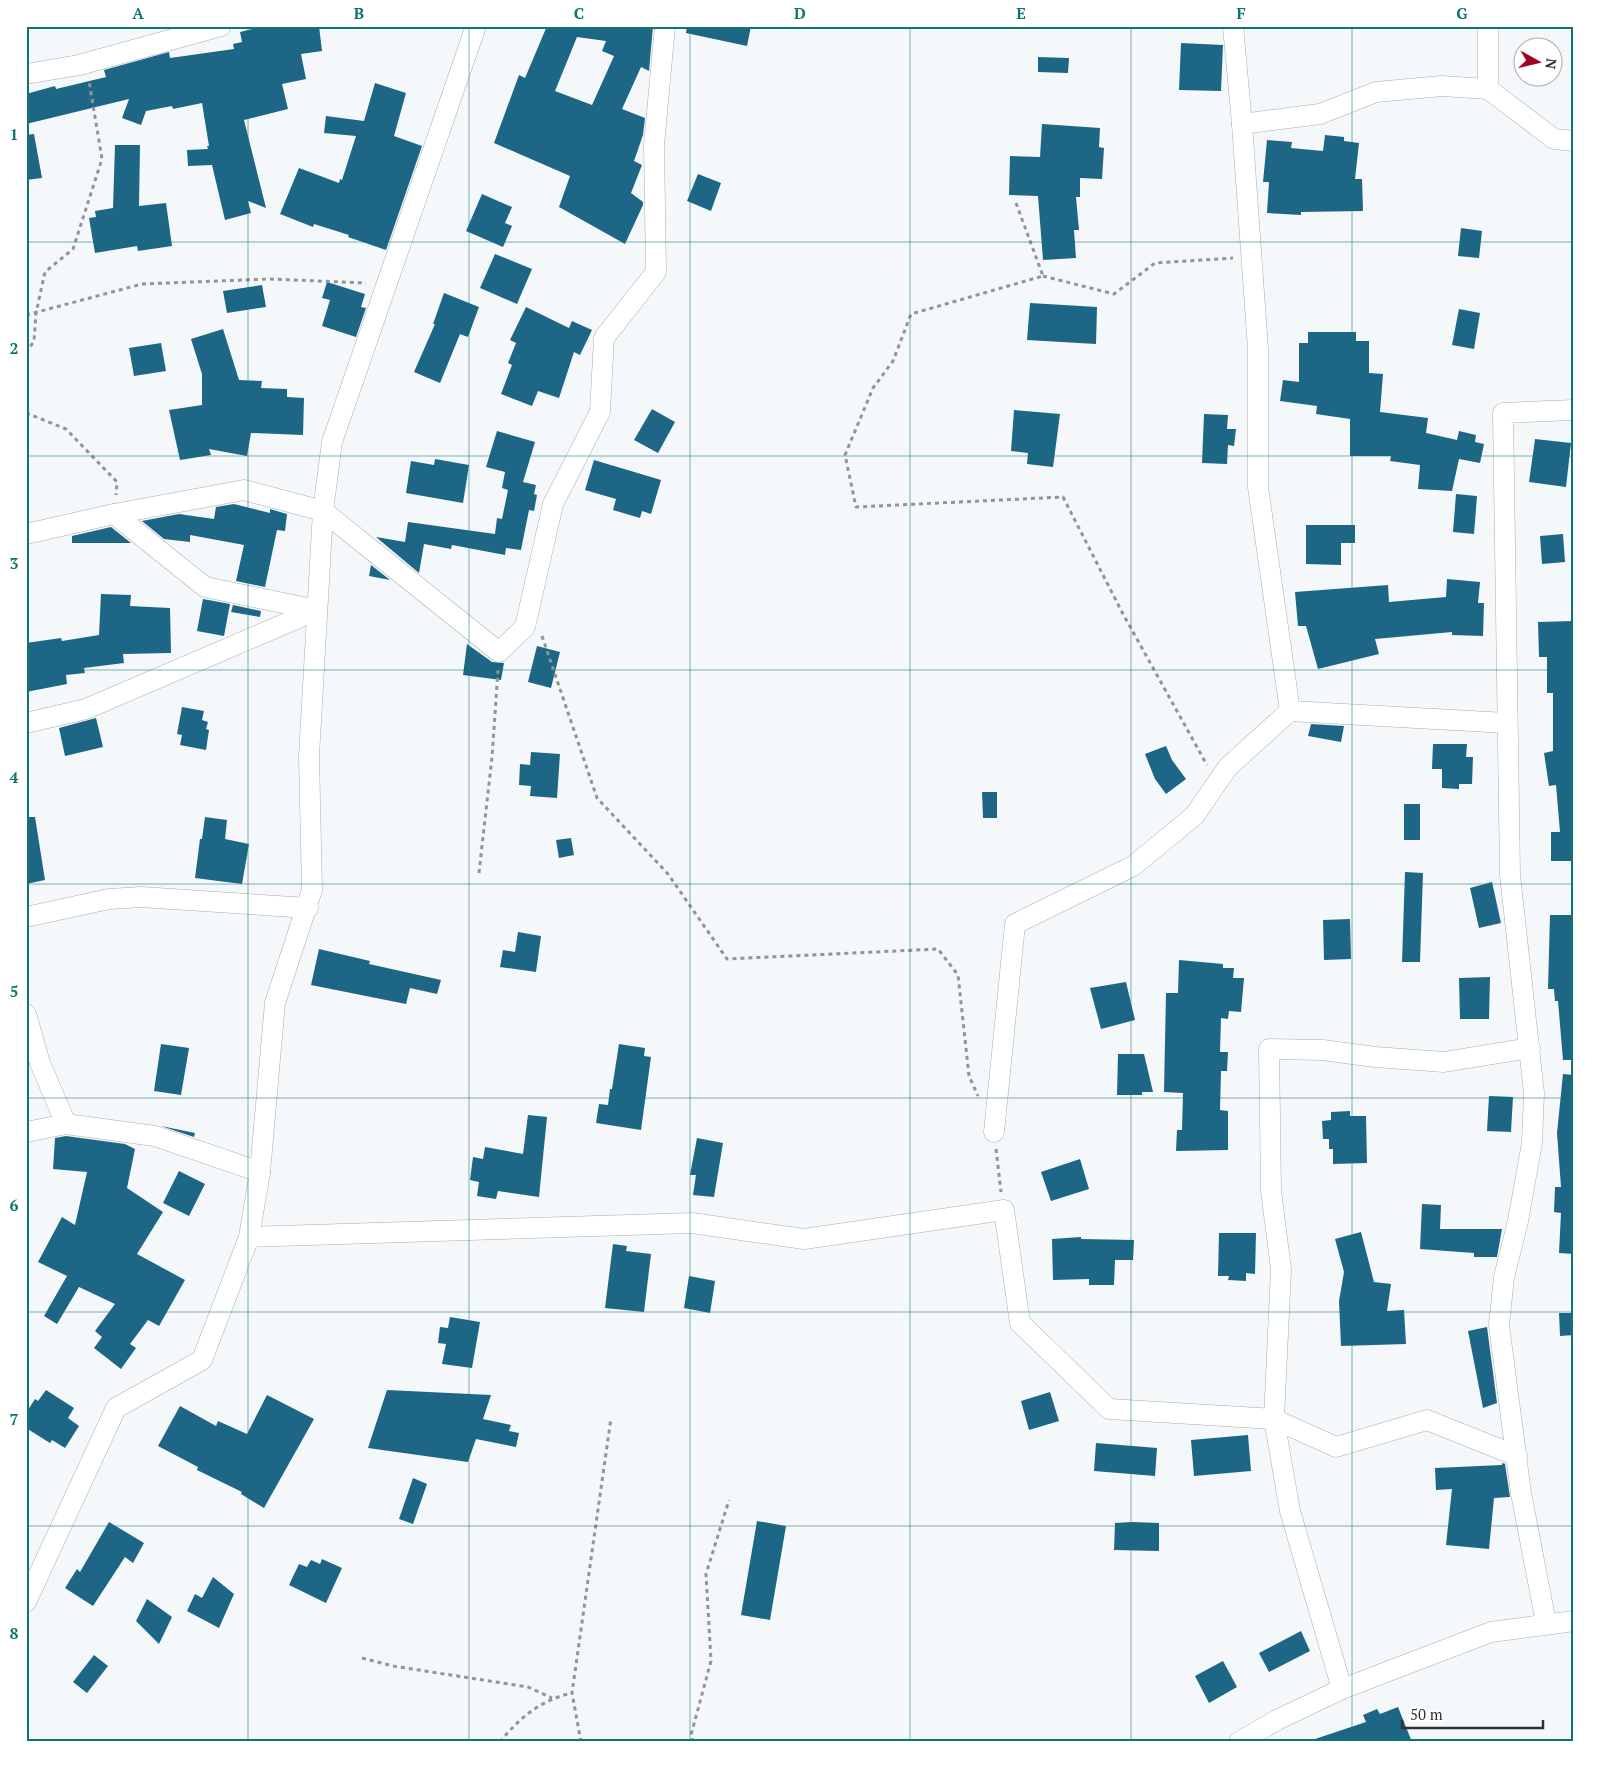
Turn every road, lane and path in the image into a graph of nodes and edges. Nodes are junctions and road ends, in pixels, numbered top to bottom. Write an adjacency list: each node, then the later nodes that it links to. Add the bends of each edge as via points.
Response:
1 (221, 26): 6 (street)
2 (476, 26): 14 (street)
3 (665, 26): 25 (street, via 654,145 656,272 604,338 600,412 553,504 525,627)
4 (1233, 26): 9 (street)
5 (1488, 26): 8 (street)
6 (85, 63): 7 (street); 15 (path, via 102,159 73,249 45,272)
7 (26, 74)
8 (1488, 89): 9 (street, via 1442,86 1376,92 1320,114); 10 (street, via 1554,139)
9 (1242, 124): 12 (street)
10 (1574, 141)
11 (1016, 203): 13 (path)
12 (1250, 256): 13 (path, via 1155,263 1114,294); 26 (street, via 1258,349 1258,487)
13 (1043, 276): 29 (path, via 911,314 893,361 873,388 845,454 856,507 1063,497)
14 (387, 284): 15 (path, via 269,279 142,284); 20 (street, via 332,442)
15 (36, 313): 16 (path); 17 (path, via 34,341)
16 (26, 315)
17 (26, 353)
18 (1574, 410): 28 (street, via 1503,413)
19 (26, 413): 21 (path, via 66,429 117,482)
20 (323, 511): 21 (street, via 244,490); 23 (street); 25 (street)
21 (114, 514): 22 (street); 23 (street, via 205,588)
22 (26, 534)
23 (317, 610): 27 (street, via 86,709); 31 (street, via 309,756 312,890)
24 (540, 630): 35 (path, via 597,798 668,874 727,959 938,949 958,975 969,1076)
25 (500, 652): 30 (path)
26 (1290, 711): 28 (street); 29 (street, via 1228,767)
27 (26, 722)
28 (1507, 723): 34 (street, via 1510,875)
29 (1217, 784): 38 (street, via 1194,816 1133,866 1015,924)
30 (479, 873)
31 (308, 908): 32 (street, via 141,897 109,900); 39 (street, via 275,1003)
32 (26, 917)
33 (26, 1014): 36 (street, via 40,1063)
34 (1530, 1048): 43 (street, via 1444,1062 1375,1058 1323,1050 1269,1049 1271,1191 1281,1269); 44 (street, via 1534,1093 1532,1143 1504,1277 1499,1325)
35 (980, 1100)
36 (66, 1124): 37 (street); 39 (street, via 155,1136)
37 (26, 1132)
38 (994, 1132): 40 (path)
39 (260, 1172): 41 (street)
40 (1004, 1210): 41 (street, via 804,1239 692,1223); 43 (street, via 1020,1323 1108,1409)
41 (248, 1237): 46 (street, via 202,1360 116,1408)
42 (611, 1418): 51 (path)
43 (1274, 1418): 44 (street, via 1336,1447 1428,1420); 50 (street, via 1290,1511)
44 (1516, 1456): 48 (street)
45 (730, 1500): 55 (path, via 706,1574 711,1662 692,1735)
46 (26, 1602)
47 (1574, 1621): 48 (street)
48 (1546, 1623): 50 (street, via 1491,1632)
49 (362, 1658): 52 (path, via 393,1666 528,1687)
50 (1342, 1689): 56 (street)
51 (572, 1693): 52 (path); 54 (path)
52 (552, 1698): 53 (path, via 529,1712)
53 (500, 1742)
54 (581, 1742)
55 (693, 1742)
56 (1239, 1742)

